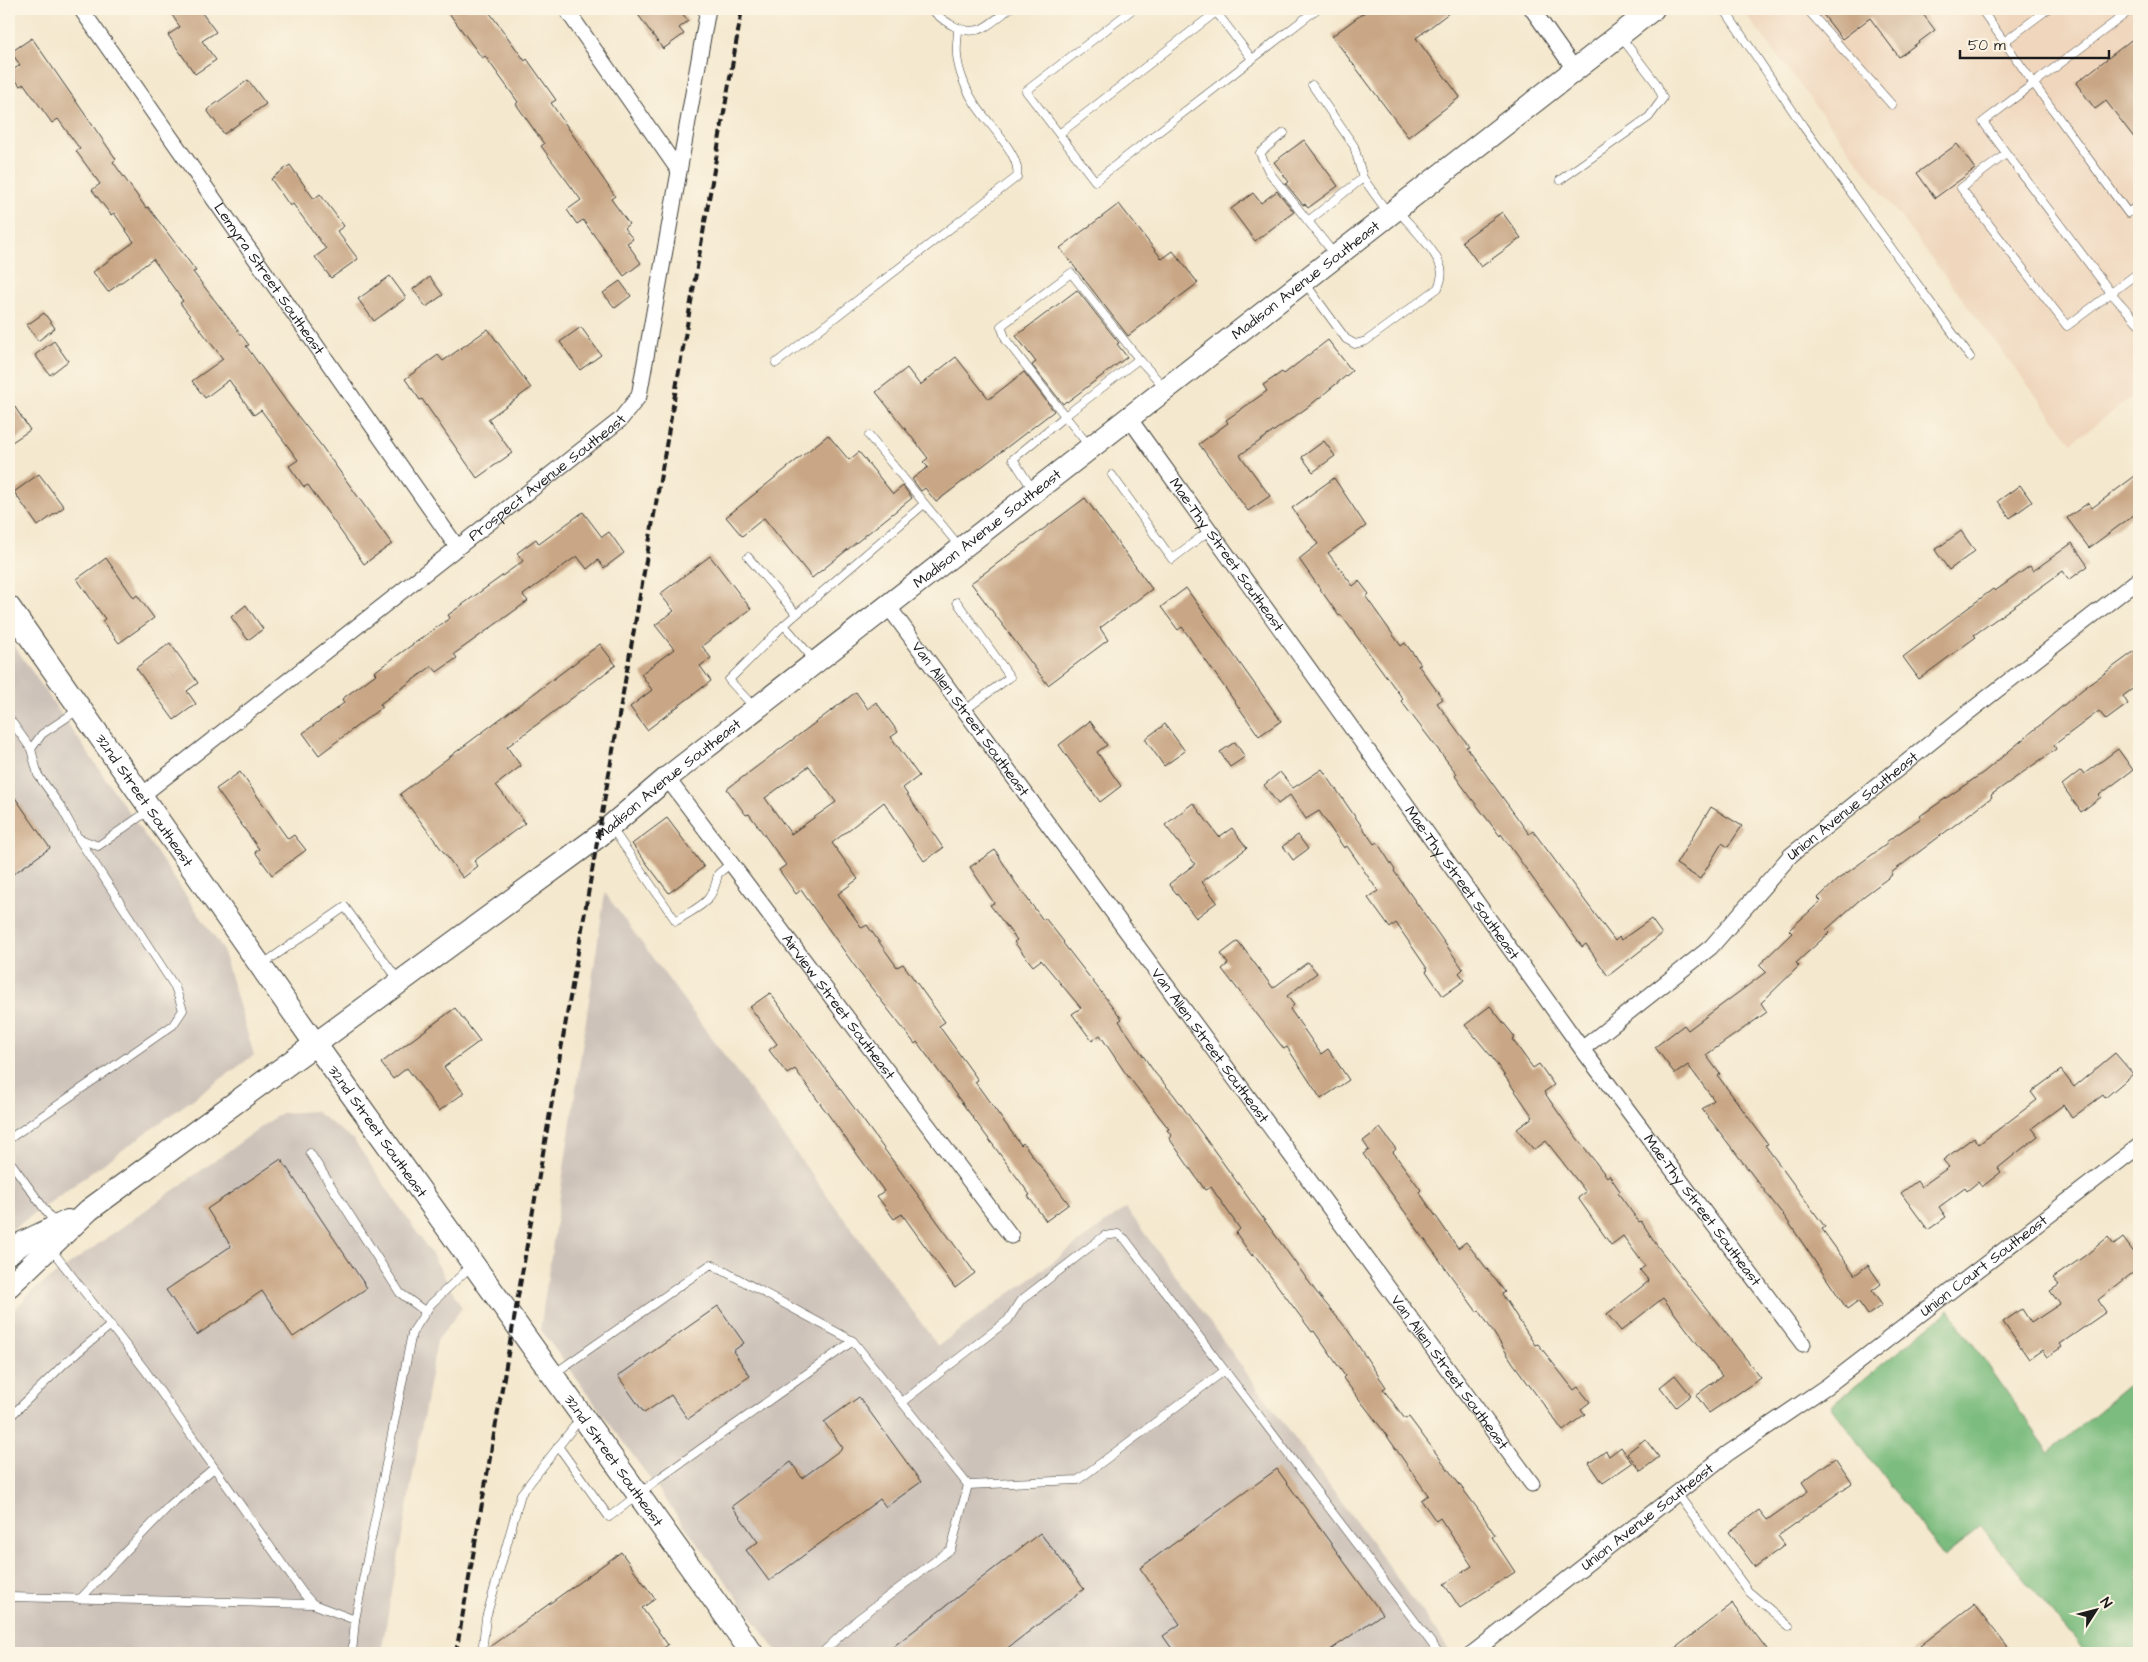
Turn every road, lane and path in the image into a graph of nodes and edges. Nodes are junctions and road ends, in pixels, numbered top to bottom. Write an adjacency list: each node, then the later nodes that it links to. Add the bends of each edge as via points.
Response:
1 (81, 9): 50 (street, Lemyra Street Southeast)
2 (566, 9): 27 (street)
3 (708, 9): 27 (street, Prospect Avenue Southeast)
4 (931, 9): 16 (lane)
5 (1009, 9): 16 (lane, via 984,28 972,31)
6 (1133, 9): 25 (lane, via 1026,91)
7 (1317, 9): 19 (lane)
8 (1532, 9): 20 (street)
9 (1653, 9): 17 (street, Madison Avenue Southeast)
10 (1724, 9): 38 (lane, via 1803,126)
11 (1807, 9): 23 (lane)
12 (1980, 9): 18 (lane)
13 (2048, 9): 18 (lane)
14 (2132, 9): 21 (lane)
15 (1217, 10): 19 (lane); 25 (lane)
16 (958, 28): 40 (lane, via 956,56 962,74 974,102 1014,157 1019,168 1018,177)
17 (1619, 35): 20 (street, Madison Avenue Southeast); 29 (lane, via 1656,83 1663,98 1649,117)
18 (2004, 42): 21 (lane)
19 (1252, 59): 25 (lane, via 1095,181)
20 (1575, 70): 31 (street, Madison Avenue Southeast)
21 (2034, 84): 26 (lane, via 1982,122); 30 (lane, via 2128,213)
22 (1312, 85): 28 (lane, via 1354,146)
23 (1892, 105)
24 (1284, 133): 32 (lane, via 1260,153 1269,172)
25 (1059, 134)
26 (2006, 154): 36 (lane); 36 (lane, via 1961,188 2066,326)
27 (679, 171): 50 (street, Prospect Avenue Southeast, via 640,396 620,420)
28 (1363, 178): 31 (lane); 32 (lane)
29 (1560, 180)
30 (2139, 204)
31 (1393, 212): 33 (street, Madison Avenue Southeast); 35 (lane, via 1434,255 1441,267 1438,288 1366,342 1355,344 1346,339)
32 (1308, 221): 33 (lane)
33 (1336, 257): 35 (street, Madison Avenue Southeast)
34 (2139, 272): 36 (lane)
35 (1304, 281): 41 (street, Madison Avenue Southeast)
36 (2111, 293): 37 (lane)
37 (2139, 324)
38 (1970, 357)
39 (1139, 359): 41 (lane); 42 (lane); 42 (lane, via 1070,273 1001,326 1006,340)
40 (776, 362)
41 (1166, 389): 43 (street, Madison Avenue Southeast)
42 (1065, 416): 45 (lane); 47 (lane, via 1014,459)
43 (1129, 418): 45 (street, Madison Avenue Southeast); 49 (street, Mae-Thy Street Southeast)
44 (869, 436): 48 (lane)
45 (1091, 448): 47 (street, Madison Avenue Southeast)
46 (1112, 475): 49 (lane, via 1172,559)
47 (1034, 492): 51 (street, Madison Avenue Southeast)
48 (924, 504): 51 (lane); 57 (lane)
49 (1210, 530): 73 (street, Mae-Thy Street Southeast)
50 (457, 547): 66 (street, Prospect Avenue Southeast)
51 (961, 549): 55 (street, Madison Avenue Southeast)
52 (748, 557): 57 (lane)
53 (2139, 579): 73 (street, Union Avenue Southeast, via 1792,855 1711,947)
54 (957, 602): 62 (lane, via 1010,677)
55 (888, 606): 59 (street, Madison Avenue Southeast); 62 (street, Van Allen Street Southeast)
56 (9, 607): 60 (street, 32nd Street Southeast)
57 (796, 614): 58 (lane)
58 (784, 625): 59 (lane); 61 (lane, via 729,680)
59 (816, 662): 61 (street, Madison Avenue Southeast)
60 (80, 709): 64 (lane, via 42,734); 66 (street, 32nd Street Southeast)
61 (756, 709): 65 (street, Madison Avenue Southeast)
62 (965, 710): 95 (street, Van Allen Street Southeast)
63 (9, 718): 64 (lane)
64 (31, 749): 68 (lane, via 38,775)
65 (667, 778): 67 (street, Madison Avenue Southeast); 69 (street, Airview Street Southeast)
66 (146, 803): 68 (lane, via 98,846); 70 (street, 32nd Street Southeast)
67 (610, 826): 69 (lane, via 676,921 708,900 715,890 718,874); 71 (street, Madison Avenue Southeast)
68 (78, 838): 74 (lane, via 175,987 183,1010 174,1025)
69 (731, 863): 78 (street, Airview Street Southeast)
70 (260, 966): 71 (lane, via 345,907); 72 (street, 32nd Street Southeast)
71 (400, 982): 72 (street, Madison Avenue Southeast)
72 (316, 1045): 79 (street, Madison Avenue Southeast); 81 (street, 32nd Street Southeast)
73 (1582, 1049): 86 (street, Mae-Thy Street Southeast)
74 (9, 1139)
75 (2139, 1146): 89 (street, Union Court Southeast)
76 (310, 1153): 83 (lane, via 400,1293)
77 (9, 1160): 79 (lane)
78 (1010, 1236)
79 (53, 1237): 80 (street, via 24,1242); 82 (street, Madison Avenue Southeast); 84 (lane)
80 (9, 1253)
81 (474, 1263): 83 (lane); 88 (street, 32nd Street Southeast)
82 (9, 1286)
83 (426, 1312): 102 (lane, via 412,1333)
84 (111, 1325): 92 (lane, via 64,1363); 94 (lane)
85 (852, 1341): 88 (lane, via 711,1264); 90 (lane); 97 (lane)
86 (1803, 1344)
87 (1224, 1370): 90 (lane, via 1125,1239 1111,1234 1104,1236 1020,1301 1008,1320); 96 (lane, via 1078,1480); 108 (lane)
88 (553, 1374): 91 (street, 32nd Street Southeast)
89 (1827, 1386): 98 (street, Union Avenue Southeast, via 1727,1454)
90 (902, 1402): 96 (lane)
91 (583, 1416): 93 (lane); 97 (street, 32nd Street Southeast)
92 (9, 1418)
93 (558, 1446): 97 (lane, via 610,1517); 105 (lane, via 521,1494 486,1618)
94 (214, 1468): 100 (lane, via 170,1505); 101 (lane)
95 (1532, 1484)
96 (968, 1485): 107 (lane, via 951,1549 858,1619)
97 (638, 1493): 106 (street, 32nd Street Southeast)
98 (1678, 1493): 103 (lane, via 1748,1591); 109 (street, Union Avenue Southeast)
99 (9, 1597): 100 (lane)
100 (80, 1599): 101 (lane)
101 (313, 1604): 102 (lane)
102 (356, 1620): 104 (lane)
103 (1789, 1626)
104 (352, 1653)
105 (482, 1653)
106 (752, 1653)
107 (822, 1653)
108 (1439, 1653)
109 (1473, 1653)

